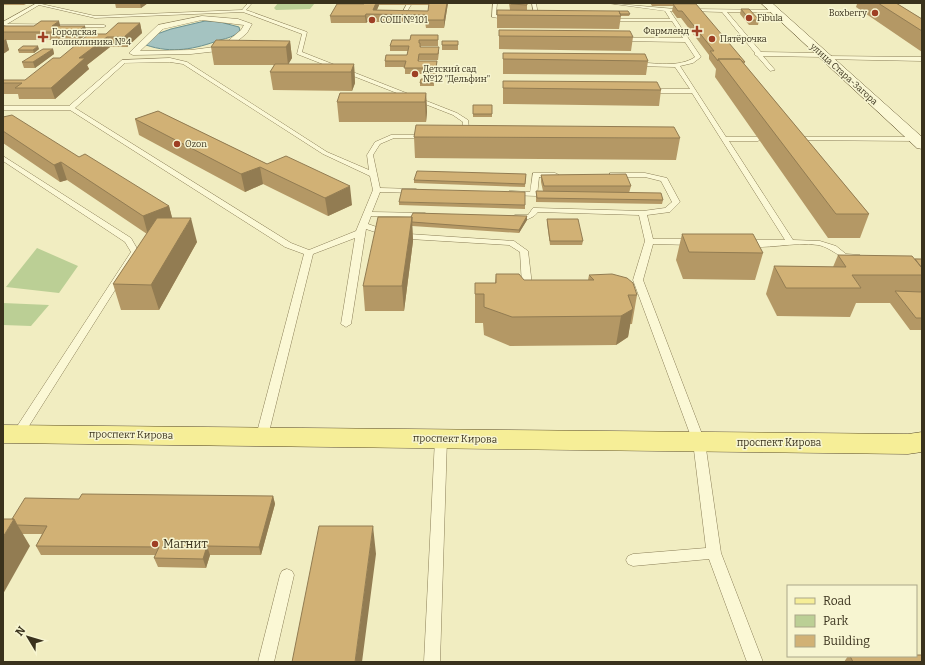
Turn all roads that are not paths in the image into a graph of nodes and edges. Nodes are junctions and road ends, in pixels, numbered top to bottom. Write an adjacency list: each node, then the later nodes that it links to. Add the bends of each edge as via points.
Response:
1 (40, 3): 13 (lane, via 95,17); 21 (lane, via 3,24)
2 (250, 3): 10 (lane)
3 (495, 3): 15 (lane, via 494,16)
4 (534, 3): 17 (lane)
5 (609, 3): 8 (lane)
6 (409, 5): 12 (lane)
7 (770, 7): 11 (lane); 29 (main road, улица Стара-Загора)
8 (667, 10): 11 (lane); 20 (lane)
9 (232, 11): 10 (lane); 13 (lane); 14 (street)
10 (243, 11): 27 (lane, via 305,33)
11 (724, 11): 28 (lane)
12 (404, 12)
13 (116, 17): 21 (lane)
14 (202, 18): 25 (street, via 161,27); 25 (street, via 248,24 227,51)
15 (515, 20)
16 (529, 20): 17 (lane)
17 (537, 20): 18 (lane)
18 (544, 20)
19 (605, 20): 20 (lane)
20 (674, 20): 24 (lane)
21 (104, 26): 22 (lane)
22 (94, 34)
23 (609, 40): 24 (lane)
24 (687, 40): 33 (lane, via 698,57 691,62)
25 (133, 53): 31 (street)
26 (291, 53): 27 (lane)
27 (299, 53): 36 (lane)
28 (757, 54): 29 (lane); 34 (lane)
29 (824, 56): 30 (lane); 48 (main road, улица Стара-Загора)
30 (922, 59)
31 (124, 61): 42 (lane); 50 (lane, via 170,60 185,63 325,154)
32 (630, 64): 33 (lane)
33 (677, 65): 38 (lane)
34 (772, 70)
35 (341, 78): 36 (lane)
36 (363, 78): 40 (lane)
37 (640, 91): 38 (lane)
38 (694, 91): 45 (lane)
39 (419, 106): 40 (lane)
40 (434, 106): 43 (lane, via 466,121)
41 (3, 108): 42 (lane)
42 (72, 108): 65 (lane, via 288,245)
43 (463, 134)
44 (436, 136): 50 (lane, via 393,136 378,143 370,155)
45 (725, 139): 46 (lane); 64 (lane)
46 (758, 139)
47 (784, 139): 48 (lane)
48 (919, 142)
49 (3, 158): 69 (lane, via 128,240 135,252)
50 (373, 174): 53 (lane)
51 (560, 175): 55 (lane, via 536,175 534,194)
52 (606, 175): 56 (lane, via 645,175 664,180 676,202 667,210)
53 (377, 190): 54 (lane); 57 (lane)
54 (424, 191)
55 (503, 193)
56 (643, 213): 59 (lane, via 536,210 530,217); 61 (lane)
57 (367, 214): 58 (lane); 60 (lane)
58 (437, 215)
59 (506, 217)
60 (361, 229): 65 (lane); 67 (lane, via 393,235 511,243 524,251); 68 (lane)
61 (649, 241): 62 (lane); 72 (lane, via 634,280)
62 (704, 242)
63 (736, 242): 64 (lane)
64 (791, 243): 66 (lane, via 809,241 836,248 844,256)
65 (309, 253): 70 (lane)
66 (868, 258)
67 (527, 285)
68 (346, 324)
69 (10, 434): 70 (main road, проспект Кирова)
70 (262, 436): 71 (main road, проспект Кирова)
71 (441, 439): 72 (main road, проспект Кирова); 78 (lane)
72 (699, 442): 73 (main road, проспект Кирова); 74 (lane)
73 (917, 444)
74 (714, 553): 75 (lane); 79 (lane)
75 (633, 560)
76 (287, 575): 77 (lane)
77 (266, 662)
78 (432, 662)
79 (756, 662)

